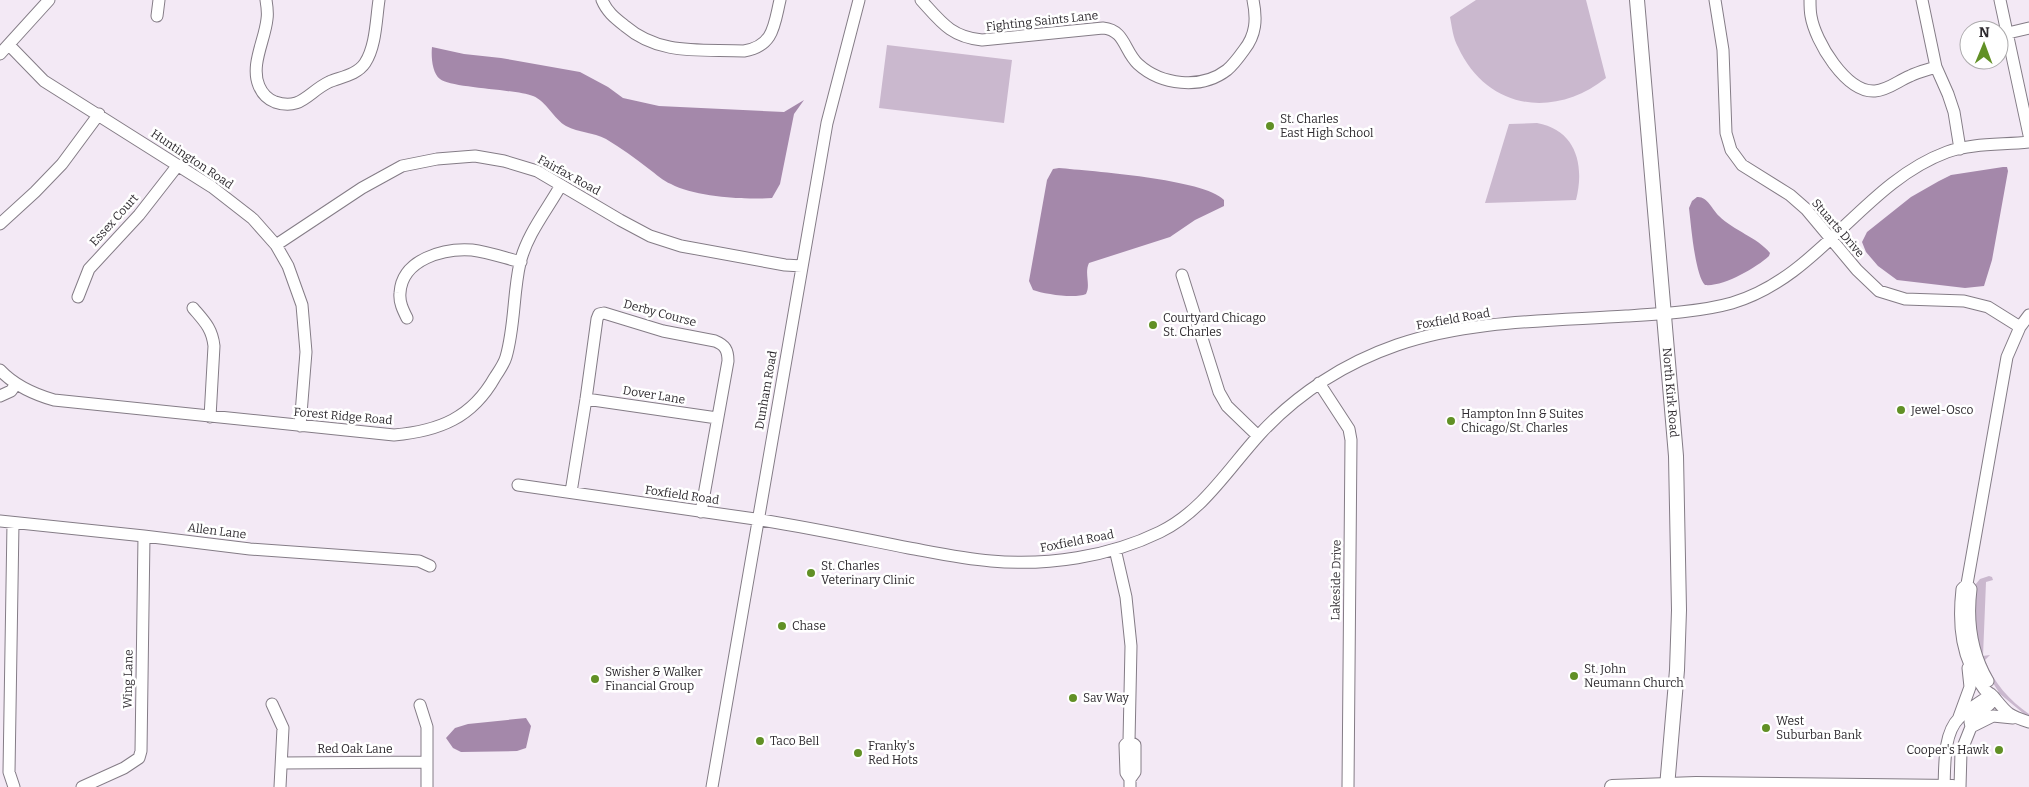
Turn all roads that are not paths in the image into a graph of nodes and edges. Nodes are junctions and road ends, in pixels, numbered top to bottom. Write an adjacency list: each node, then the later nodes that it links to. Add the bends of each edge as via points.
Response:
1 (49, 0): 20 (street)
2 (160, 0): 15 (street)
3 (266, 0): 4 (street, via 267,19 256,76 264,95 271,101 289,105 299,103 324,85 361,67 373,43)
4 (379, 0)
5 (602, 0): 6 (street, via 619,22 656,45 744,50 764,45 770,36)
6 (780, 0)
7 (860, 0): 33 (street, Dunham Road, via 827,123)
8 (921, 0): 9 (street, Fighting Saints Lane, via 952,31 966,39 1112,29 1138,64 1154,76 1193,83 1226,71 1249,45 1255,31)
9 (1253, 0)
10 (1637, 0): 37 (main road, North Kirk Road)
11 (1715, 0): 30 (street, Stuarts Drive, via 1723,50 1726,133 1731,150 1748,170 1790,195 1806,209)
12 (1810, 0): 22 (street, via 1811,16 1823,45 1855,87 1869,91 1884,89)
13 (1922, 0): 22 (street)
14 (2000, 0): 16 (street)
15 (156, 16)
16 (2005, 20)
17 (2029, 28): 18 (street)
18 (2009, 33)
19 (2009, 38): 24 (street)
20 (9, 45): 21 (street); 23 (street, Huntington Road, via 44,81)
21 (0, 54)
22 (1936, 67): 26 (street, via 1954,112)
23 (99, 114): 27 (street, Huntington Road); 29 (street, via 62,164)
24 (2029, 135)
25 (2029, 142): 26 (street, Foxfield Road)
26 (1960, 148): 30 (street, Foxfield Road, via 1903,174)
27 (178, 165): 31 (street, Huntington Road, via 212,186 253,219); 35 (street, Essex Court, via 139,215 89,269)
28 (561, 185): 31 (street, Fairfax Road, via 537,171 504,161 475,156 437,158 402,166 362,188); 32 (street, Forest Ridge Road); 33 (street, Fairfax Road, via 650,236 681,246)
29 (0, 224)
30 (1832, 239): 37 (street, Foxfield Road, via 1778,280 1748,296 1732,303); 40 (street, Stuarts Drive, via 1879,292 1905,299 1964,301 1988,307)
31 (276, 245): 48 (street, Huntington Road, via 288,266 302,305 306,352)
32 (520, 262): 39 (street, via 473,250 432,254 417,263 406,276 400,291 400,302); 48 (street, Forest Ridge Road, via 506,359 490,386 469,409 432,429 394,435)
33 (802, 266): 53 (street, Dunham Road)
34 (1182, 275): 49 (street, via 1219,392 1227,406)
35 (78, 297)
36 (193, 308): 46 (street, via 213,336)
37 (1663, 313): 42 (street, Foxfield Road, via 1474,326 1432,334 1372,355); 71 (main road, North Kirk Road, via 1676,456 1679,555 1677,670)
38 (2029, 315): 40 (street)
39 (407, 318)
40 (2020, 327): 59 (street, via 2007,357)
41 (0, 370): 43 (street, Forest Ridge Road)
42 (1319, 383): 49 (street, Foxfield Road, via 1279,414); 77 (street, Lakeside Drive, via 1349,429 1351,440)
43 (16, 384): 44 (street, via 11,391); 46 (street, Forest Ridge Road, via 54,400)
44 (0, 396)
45 (586, 399): 47 (street, Dover Lane); 47 (street, Derby Course, via 597,319 604,313 722,344 728,355); 51 (street, Derby Course)
46 (210, 417): 48 (street, Forest Ridge Road)
47 (717, 418): 52 (street, Derby Course)
48 (300, 426)
49 (1258, 436): 57 (street, Foxfield Road, via 1192,511 1157,533)
50 (518, 485): 51 (street, Foxfield Road)
51 (571, 492): 52 (street, Foxfield Road)
52 (701, 512): 53 (street, Foxfield Road)
53 (757, 520): 57 (street, Foxfield Road, via 990,561 1044,562); 76 (street, Dunham Road)
54 (0, 521): 55 (street, Allen Lane)
55 (14, 523): 56 (street, Allen Lane); 72 (street, via 9,772)
56 (144, 536): 58 (street, Allen Lane, via 250,550 418,561); 73 (street, Wing Lane, via 141,751 139,758 124,768)
57 (1115, 549): 70 (street, via 1126,598 1131,646 1130,741 1135,745 1135,772)
58 (430, 566)
59 (1967, 584): 60 (street, via 1962,589 1960,620); 61 (street, via 1971,589 1971,636)
60 (1968, 663): 61 (street); 65 (street, via 1970,687)
61 (1993, 697): 64 (street); 65 (street); 67 (street, via 1970,722)
62 (272, 704): 68 (street, via 283,728)
63 (420, 705): 69 (street, via 427,727)
64 (2013, 718): 66 (street); 67 (street, via 1992,716)
65 (1958, 719): 79 (street, via 1946,750)
66 (2029, 722)
67 (1971, 727): 81 (street, via 1961,752)
68 (282, 762): 69 (street, Red Oak Lane); 74 (street)
69 (427, 762): 75 (street)
70 (1130, 783)
71 (1667, 786): 78 (main road); 79 (main road)
72 (14, 787)
73 (82, 787)
74 (280, 787)
75 (427, 787)
76 (712, 787)
77 (1348, 787)
78 (1612, 787)
79 (1944, 787): 80 (main road)
80 (1953, 787)
81 (1960, 787)

